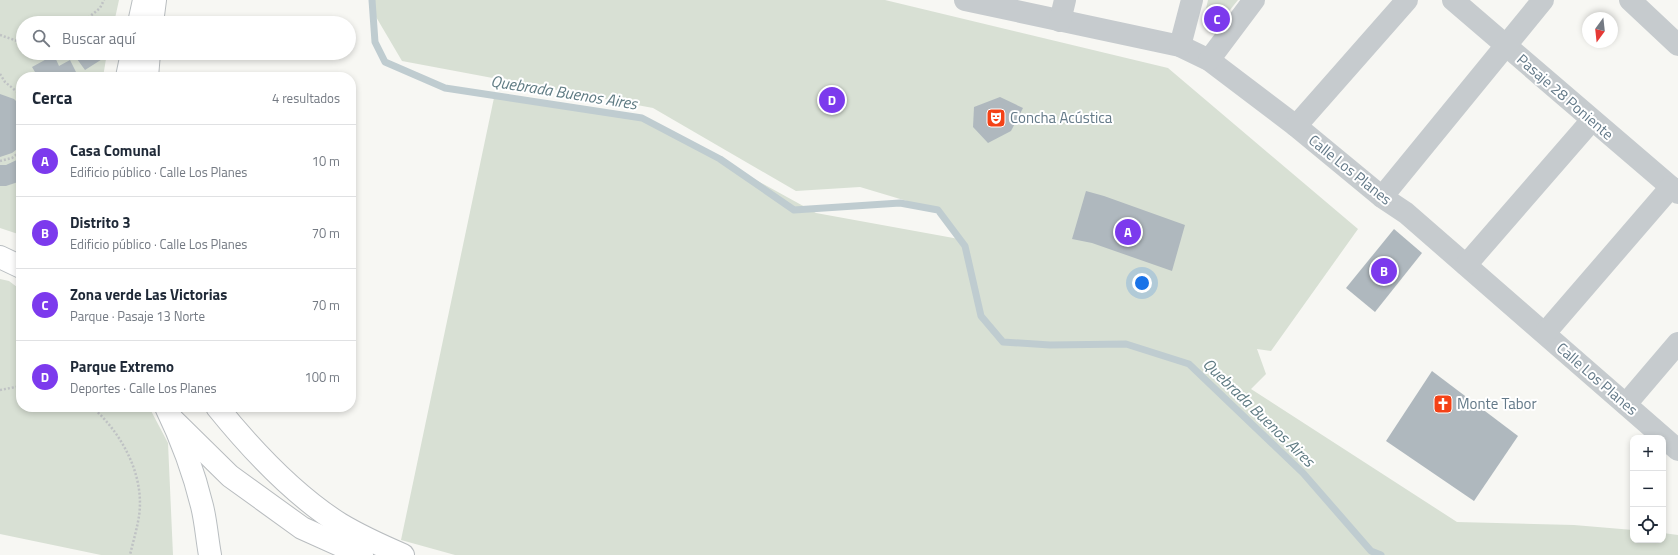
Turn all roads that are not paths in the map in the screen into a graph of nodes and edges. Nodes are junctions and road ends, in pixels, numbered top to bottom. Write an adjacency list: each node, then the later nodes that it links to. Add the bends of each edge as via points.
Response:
1 (144, 0): 11 (main road)
2 (155, 0): 12 (main road)
3 (965, 0): 10 (street, Calle Los Planes)
4 (1192, 0): 15 (street)
5 (1254, 0): 18 (street)
6 (1407, 0): 22 (street)
7 (1453, 0): 14 (street, Pasaje 28 Poniente)
8 (1543, 0): 14 (street)
9 (1630, 0): 13 (street)
10 (1063, 10): 15 (street, Calle Los Planes)
11 (141, 16)
12 (153, 16)
13 (1678, 44)
14 (1506, 45): 21 (street, Pasaje 28 Poniente); 24 (street)
15 (1180, 46): 18 (street, Calle Los Planes)
16 (131, 60): 19 (main road)
17 (148, 60): 20 (main road)
18 (1209, 60): 22 (street, Calle Los Planes)
19 (128, 72)
20 (147, 72)
21 (1592, 120): 23 (street, Pasaje 28 Poniente); 27 (street)
22 (1296, 126): 24 (street, Calle Los Planes)
23 (1674, 190): 28 (street)
24 (1382, 197): 27 (street, Calle Los Planes, via 1406,213)
25 (0, 258): 26 (main road)
26 (16, 265)
27 (1466, 265): 28 (street, Calle Los Planes)
28 (1545, 333): 30 (street, Calle Los Planes)
29 (1678, 343): 30 (street)
30 (1626, 404): 33 (street, Calle Los Planes)
31 (221, 412): 36 (main road, via 244,442 309,501 341,524)
32 (169, 413): 34 (main road, via 194,478); 35 (main road, via 230,476 302,528)
33 (1678, 450)
34 (210, 555)
35 (362, 555)
36 (403, 555)

